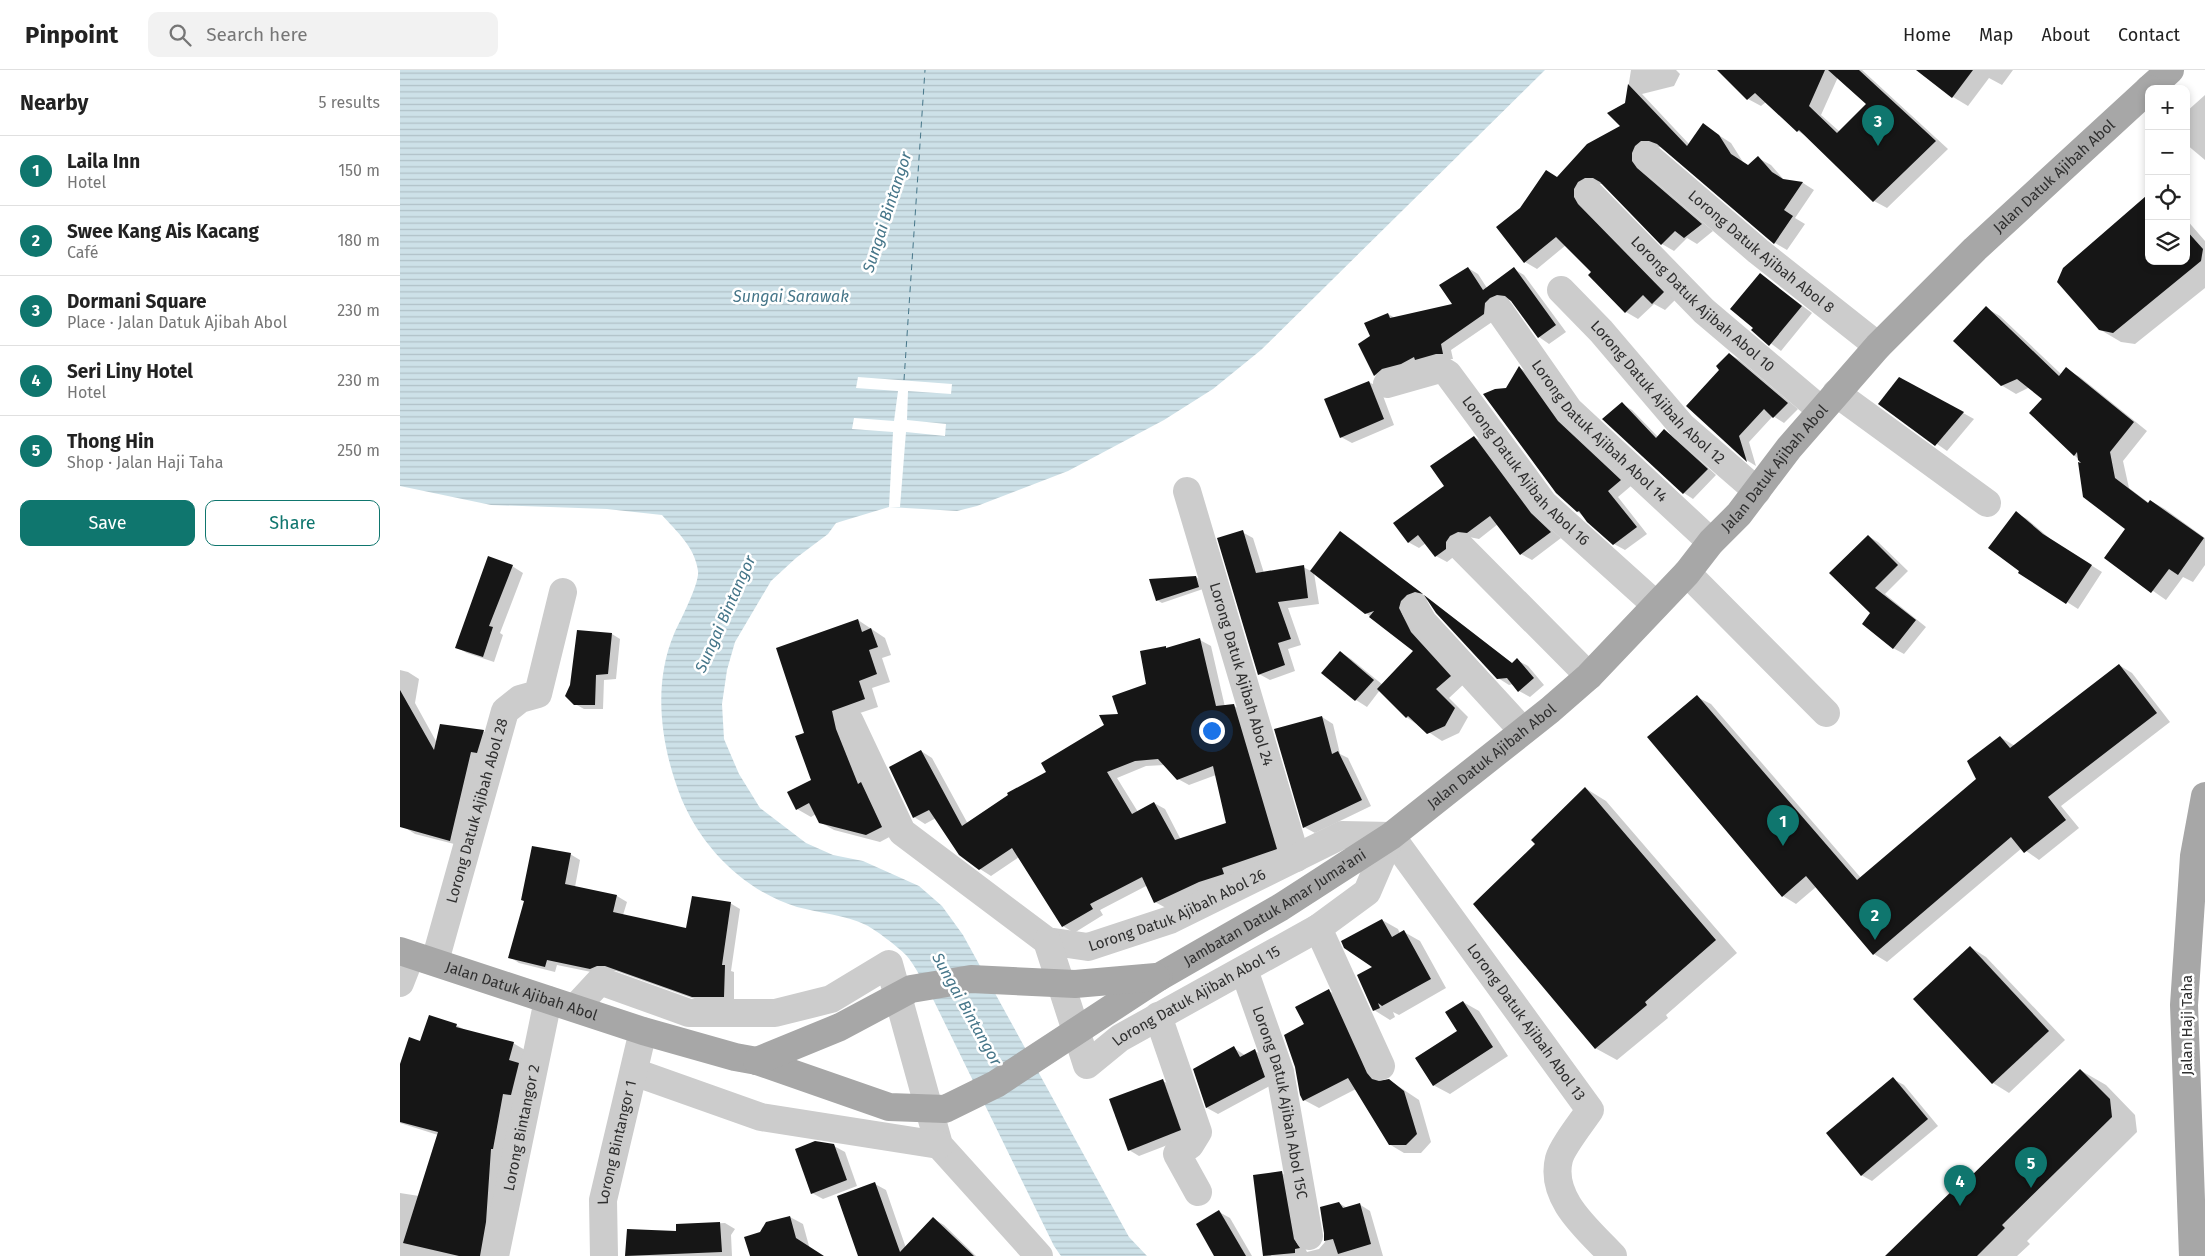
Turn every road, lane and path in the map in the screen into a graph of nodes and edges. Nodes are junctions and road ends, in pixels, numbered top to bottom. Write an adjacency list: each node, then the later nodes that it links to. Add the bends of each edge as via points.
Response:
1 (2170, 70): 2 (main road, Jalan Datuk Ajibah Abol)
2 (2153, 85)
3 (2145, 93): 8 (main road, Jalan Datuk Ajibah Abol, via 1975,249)
4 (1647, 156): 8 (street, Lorong Datuk Ajibah Abol 8, via 1758,252)
5 (1589, 193): 10 (street, Lorong Datuk Ajibah Abol 10, via 1704,311)
6 (1561, 290): 11 (street, Lorong Datuk Ajibah Abol 12, via 1601,331 1682,426)
7 (1499, 310): 14 (street, Lorong Datuk Ajibah Abol 14, via 1569,410)
8 (1878, 346): 10 (main road, Jalan Datuk Ajibah Abol)
9 (1387, 384): 18 (street, Lorong Datuk Ajibah Abol 16, via 1440,369 1448,374 1544,504)
10 (1828, 401): 11 (main road, Jalan Datuk Ajibah Abol); 13 (street, Lorong Datuk Ajibah Abol 10)
11 (1757, 491): 14 (main road, Jalan Datuk Ajibah Abol)
12 (1187, 492): 26 (street, Lorong Datuk Ajibah Abol 24)
13 (1987, 503)
14 (1710, 542): 16 (main road, Jalan Datuk Ajibah Abol)
15 (1461, 547): 20 (street)
16 (1687, 573): 18 (main road, Jalan Datuk Ajibah Abol); 21 (street)
17 (563, 592): 29 (street, Lorong Datuk Ajibah Abol 28, via 538,694 520,699 505,711)
18 (1656, 605): 20 (main road, Jalan Datuk Ajibah Abol)
19 (1415, 608): 23 (street, via 1423,622)
20 (1589, 676): 23 (main road, Jalan Datuk Ajibah Abol)
21 (1826, 713)
22 (850, 722): 28 (street, via 902,832)
23 (1523, 732): 25 (main road, Jalan Datuk Ajibah Abol)
24 (2205, 796): 47 (main road, Jalan Haji Taha, via 2194,856 2184,1005)
25 (1390, 836): 26 (street, Lorong Datuk Ajibah Abol 26, via 1342,835); 27 (street, Lorong Datuk Ajibah Abol 15, via 1367,892); 31 (main road, Jambatan Datuk Amar Juma'ani, via 1281,907); 46 (street, Lorong Datuk Ajibah Abol 13, via 1590,1110 1559,1158 1556,1181 1563,1199)
26 (1296, 858): 28 (street, Lorong Datuk Ajibah Abol 26, via 1161,923 1088,946)
27 (1318, 928): 30 (street, Lorong Datuk Ajibah Abol 15); 38 (street)
28 (1046, 941): 35 (street, Lorong Datuk Ajibah Abol 15, via 1087,1065 1120,1038)
29 (415, 956): 32 (street); 33 (main road, Jalan Datuk Ajibah Abol)
30 (1244, 970): 35 (street, Lorong Datuk Ajibah Abol 15); 42 (street, Lorong Datuk Ajibah Abol 15C, via 1280,1072)
31 (1159, 976): 37 (main road, Jambatan Datuk Amar Juma'ani, bridge, via 1074,984 971,979 911,989 840,1028); 37 (main road, Jambatan Datuk Amar Juma'ani, bridge, via 1003,1079 945,1109 889,1107)
32 (400, 983)
33 (548, 1000): 34 (main road, Jalan Datuk Ajibah Abol); 43 (street, Lorong Bintangor 2)
34 (574, 1008): 36 (main road, Jalan Datuk Ajibah Abol); 40 (street, via 600,981 689,1013 775,1013 831,999 890,964)
35 (1158, 1016): 41 (street, via 1198,1132 1190,1145 1177,1154)
36 (643, 1031): 37 (main road, Jambatan Datuk Amar Juma'ani, via 735,1057); 39 (street, Lorong Bintangor 1)
37 (758, 1060)
38 (1380, 1066)
39 (634, 1072): 40 (street, via 760,1117); 44 (street, Lorong Bintangor 1, via 604,1200)
40 (939, 1145): 45 (street)
41 (1198, 1192)
42 (1309, 1236)
43 (495, 1256)
44 (604, 1256)
45 (1039, 1256)
46 (1614, 1256)
47 (2193, 1256)

